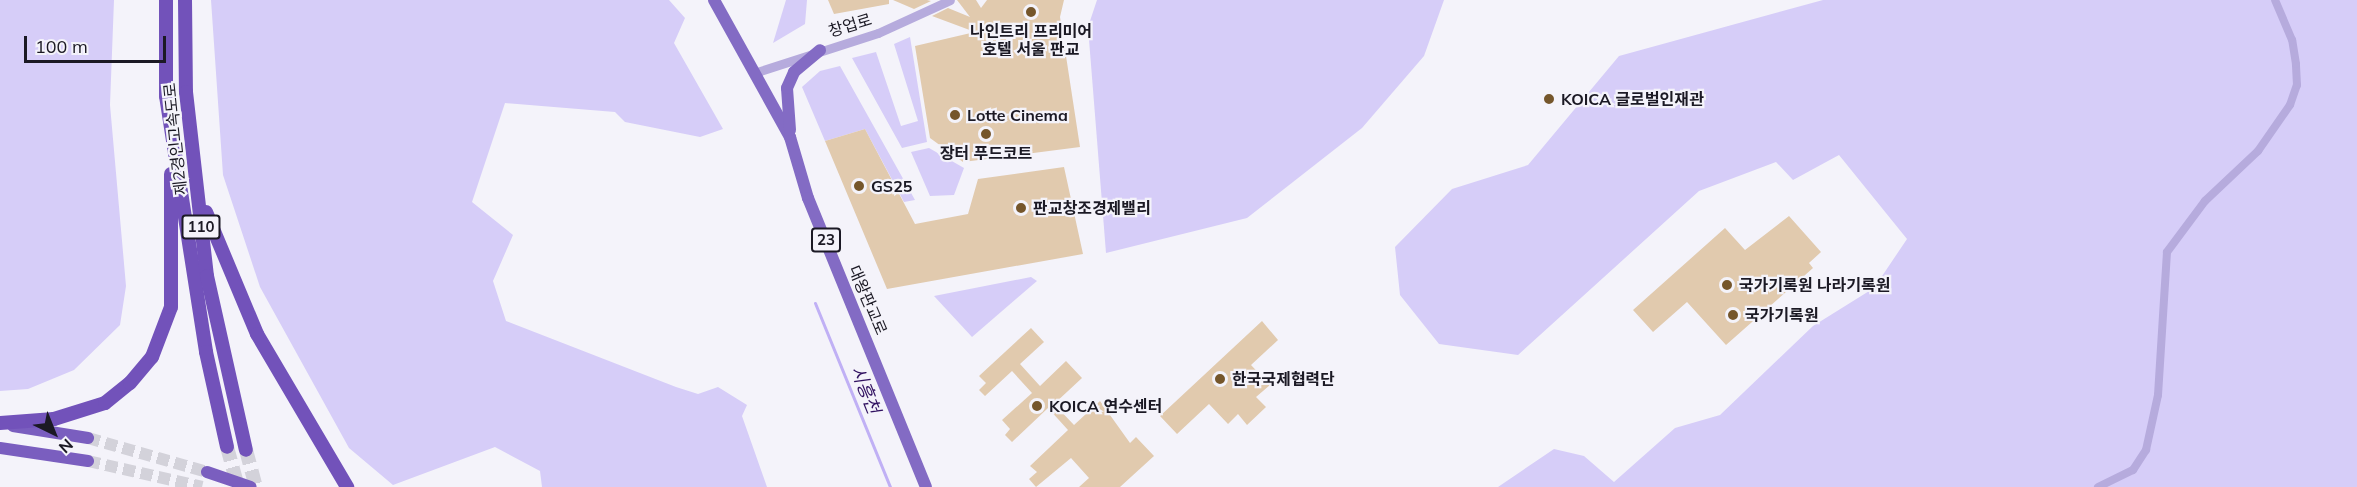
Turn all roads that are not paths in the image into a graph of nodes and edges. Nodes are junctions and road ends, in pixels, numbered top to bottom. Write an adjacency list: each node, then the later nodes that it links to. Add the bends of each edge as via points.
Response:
1 (166, 0): 8 (highway, 제2경인고속도로 / 110, via 165,68)
2 (185, 0): 10 (highway, 제2경인고속도로 / 110)
3 (714, 0): 7 (main road, 대왕판교로 / 23)
4 (950, 0): 6 (street, 창업로, via 884,31)
5 (2275, 0): 21 (street, via 2292,40 2296,64 2297,85 2290,105 2258,151 2205,201 2167,252 2158,395 2146,450 2133,470)
6 (820, 50): 7 (street, 창업로); 9 (main road, via 794,72 787,88)
7 (757, 72): 9 (main road, 대왕판교로 / 23)
8 (170, 124): 11 (highway, via 172,292 161,340 141,372 105,403 54,419); 13 (highway, 제2경인고속도로 / 110, via 206,352)
9 (790, 137): 20 (main road, 대왕판교로 / 23, via 808,198)
10 (192, 149): 15 (highway, 제2경인고속도로 / 110, via 207,276); 19 (highway, via 206,213 235,289)
11 (0, 424): 12 (highway)
12 (88, 438)
13 (227, 447)
14 (0, 448): 16 (highway)
15 (246, 450)
16 (88, 461)
17 (207, 472): 18 (highway)
18 (250, 487)
19 (346, 487)
20 (926, 487)
21 (2098, 487)

